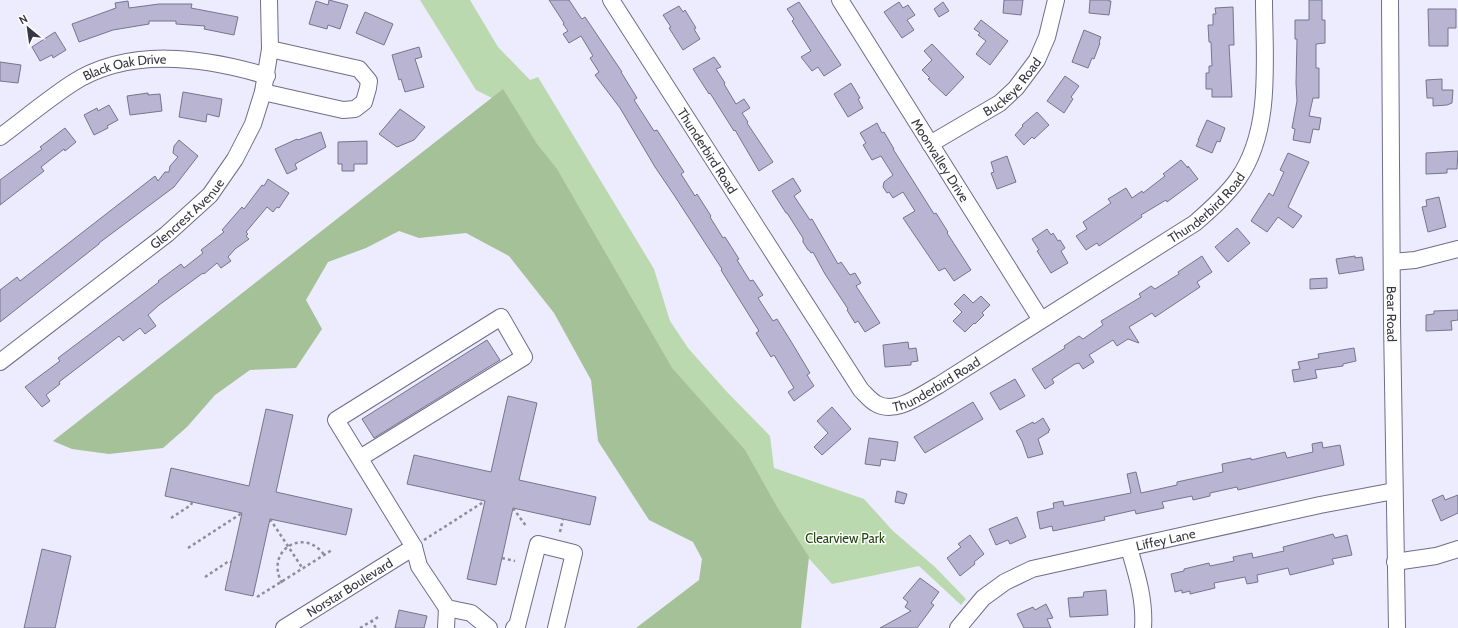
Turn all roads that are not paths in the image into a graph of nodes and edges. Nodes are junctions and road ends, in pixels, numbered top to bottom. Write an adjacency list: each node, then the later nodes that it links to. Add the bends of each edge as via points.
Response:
1 (269, 0): 7 (street, Glencrest Avenue)
2 (611, 0): 14 (street, Thunderbird Road, via 861,390 876,404 888,408 902,405 939,385)
3 (840, 0): 11 (street, Moonvalley Drive)
4 (1056, 0): 11 (street, Buckeye Road, via 1047,37 1037,60 1016,88 1000,103)
5 (1264, 0): 14 (street, Thunderbird Road, via 1264,102 1257,138 1250,159 1238,180 1217,204 1195,223)
6 (1390, 0): 13 (street, Bear Road)
7 (270, 49): 8 (street, Glencrest Avenue); 9 (street, via 360,69 369,81 368,88 364,102 355,109 343,110)
8 (266, 76): 9 (street, Glencrest Avenue); 10 (street, Black Oak Drive, via 239,68 174,58 144,59 106,67 72,83)
9 (263, 92): 15 (street, Glencrest Avenue, via 253,124 235,159 210,194 167,234)
10 (0, 137)
11 (930, 144): 14 (street, Moonvalley Drive)
12 (1458, 249): 13 (street, via 1415,260)
13 (1392, 262): 17 (street, Bear Road)
14 (1041, 320)
15 (0, 362)
16 (360, 458): 16 (street, via 524,357 501,317 336,420); 18 (street)
17 (1394, 491): 19 (street, Liffey Lane, via 1320,504); 21 (street, Bear Road)
18 (414, 547): 22 (street, via 419,566); 23 (street, Norstar Boulevard)
19 (1129, 548): 28 (street, Liffey Lane, via 1032,569 1005,582 983,598); 29 (street, via 1140,585 1144,615)
20 (1458, 549): 21 (street, via 1436,556)
21 (1396, 562): 30 (street, Bear Road)
22 (447, 608): 24 (street); 25 (street, via 471,613)
23 (284, 628)
24 (446, 628)
25 (489, 628)
26 (514, 628): 27 (street, via 517,626 538,544 574,553)
27 (556, 628)
28 (958, 628)
29 (1142, 628)
30 (1397, 628)

